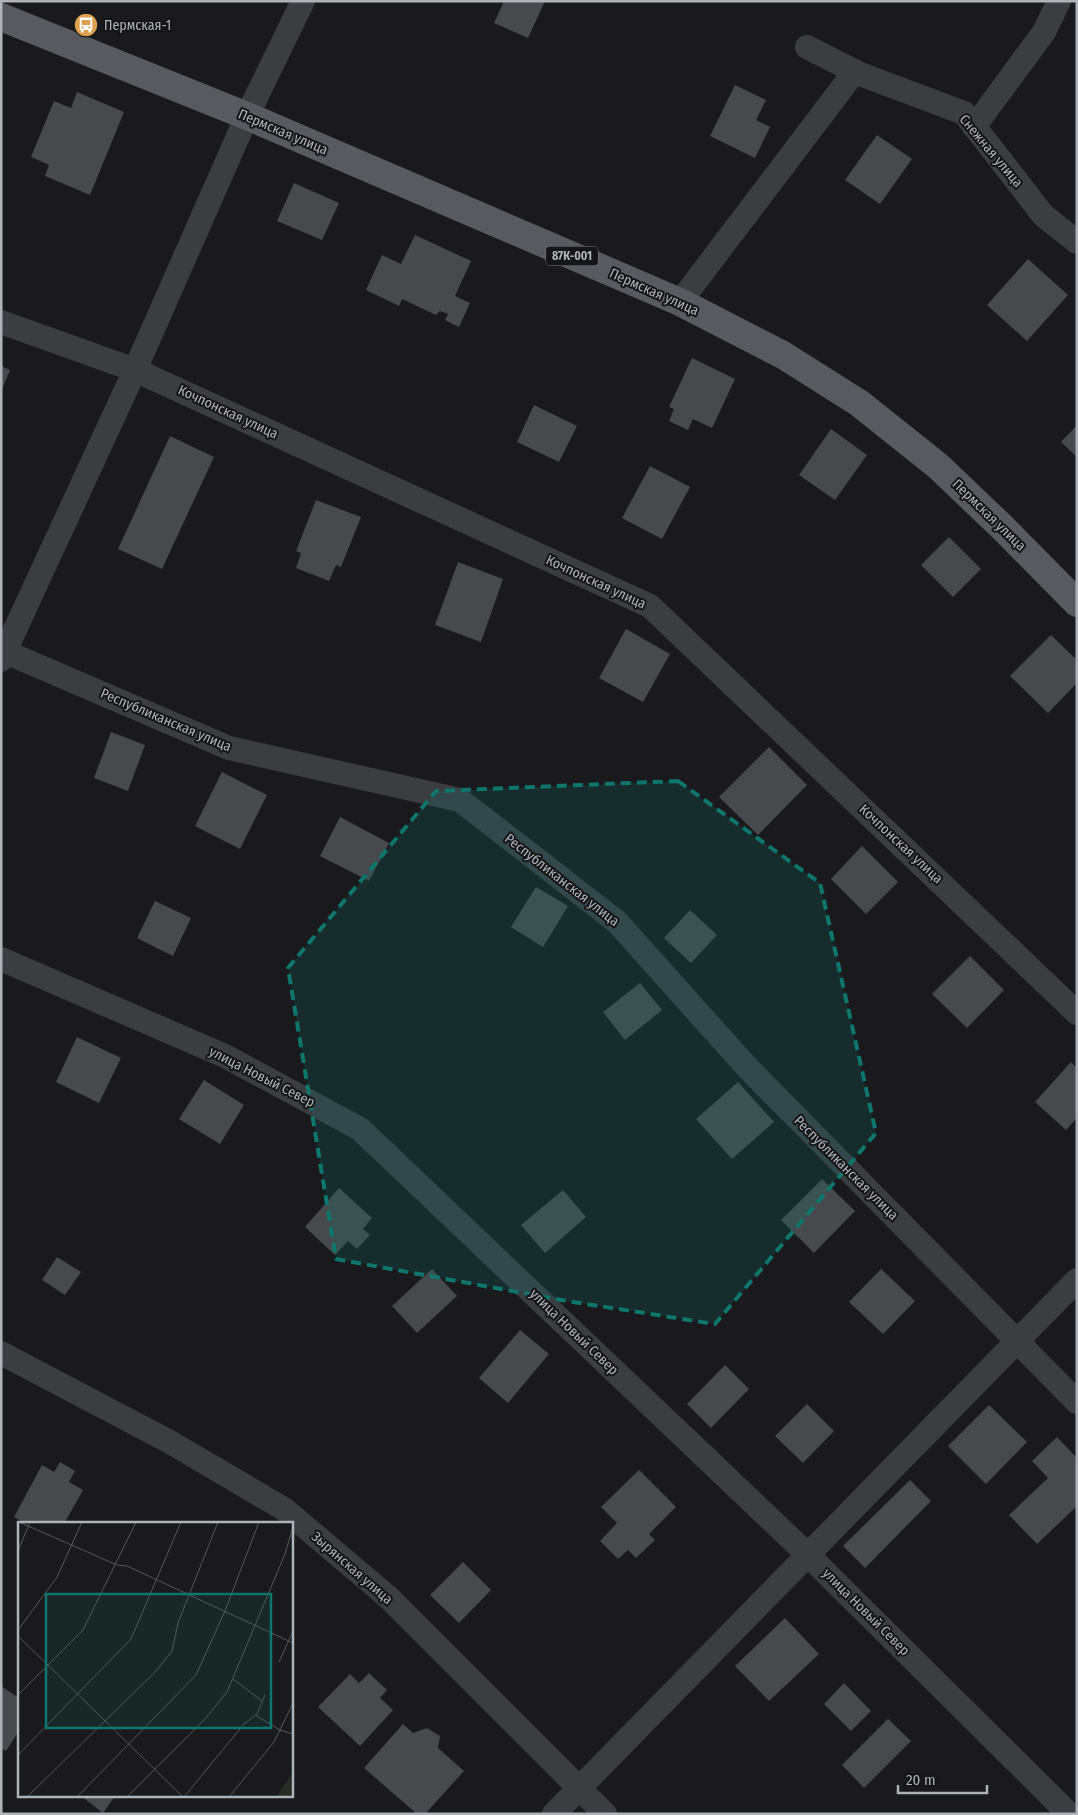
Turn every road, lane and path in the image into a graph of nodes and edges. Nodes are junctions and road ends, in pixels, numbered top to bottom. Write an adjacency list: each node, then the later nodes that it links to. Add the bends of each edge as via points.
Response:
1 (303, 1): 6 (street)
2 (1059, 1): 7 (street, via 1044,32)
3 (1, 17): 6 (main road, Пермская улица / 87К-001)
4 (808, 47): 5 (street, Снежная улица)
5 (855, 71): 7 (street, Снежная улица, via 964,113); 9 (street)
6 (247, 116): 9 (main road, Пермская улица / 87К-001); 11 (street)
7 (974, 127): 8 (street, Снежная улица, via 1043,215)
8 (1077, 242)
9 (680, 302): 12 (main road, Пермская улица / 87К-001, via 783,356 859,403 938,466)
10 (1, 322): 11 (street, Кочпонская улица)
11 (135, 370): 13 (street); 15 (street, Кочпонская улица, via 650,606)
12 (1077, 602)
13 (2, 654): 17 (street, Республиканская улица, via 229,748 460,800 617,922 745,1065)
14 (1, 959): 20 (street, улица Новый Север, via 225,1056 360,1129)
15 (1077, 1013)
16 (1077, 1280): 17 (street)
17 (1017, 1342): 19 (street, Республиканская улица); 20 (street)
18 (1, 1353): 21 (street, Зырянская улица, via 170,1442 284,1509 388,1597)
19 (1077, 1402)
20 (808, 1555): 21 (street); 24 (street, улица Новый Север)
21 (580, 1787): 22 (street); 23 (street, Зырянская улица)
22 (554, 1814)
23 (605, 1814)
24 (1069, 1814)

